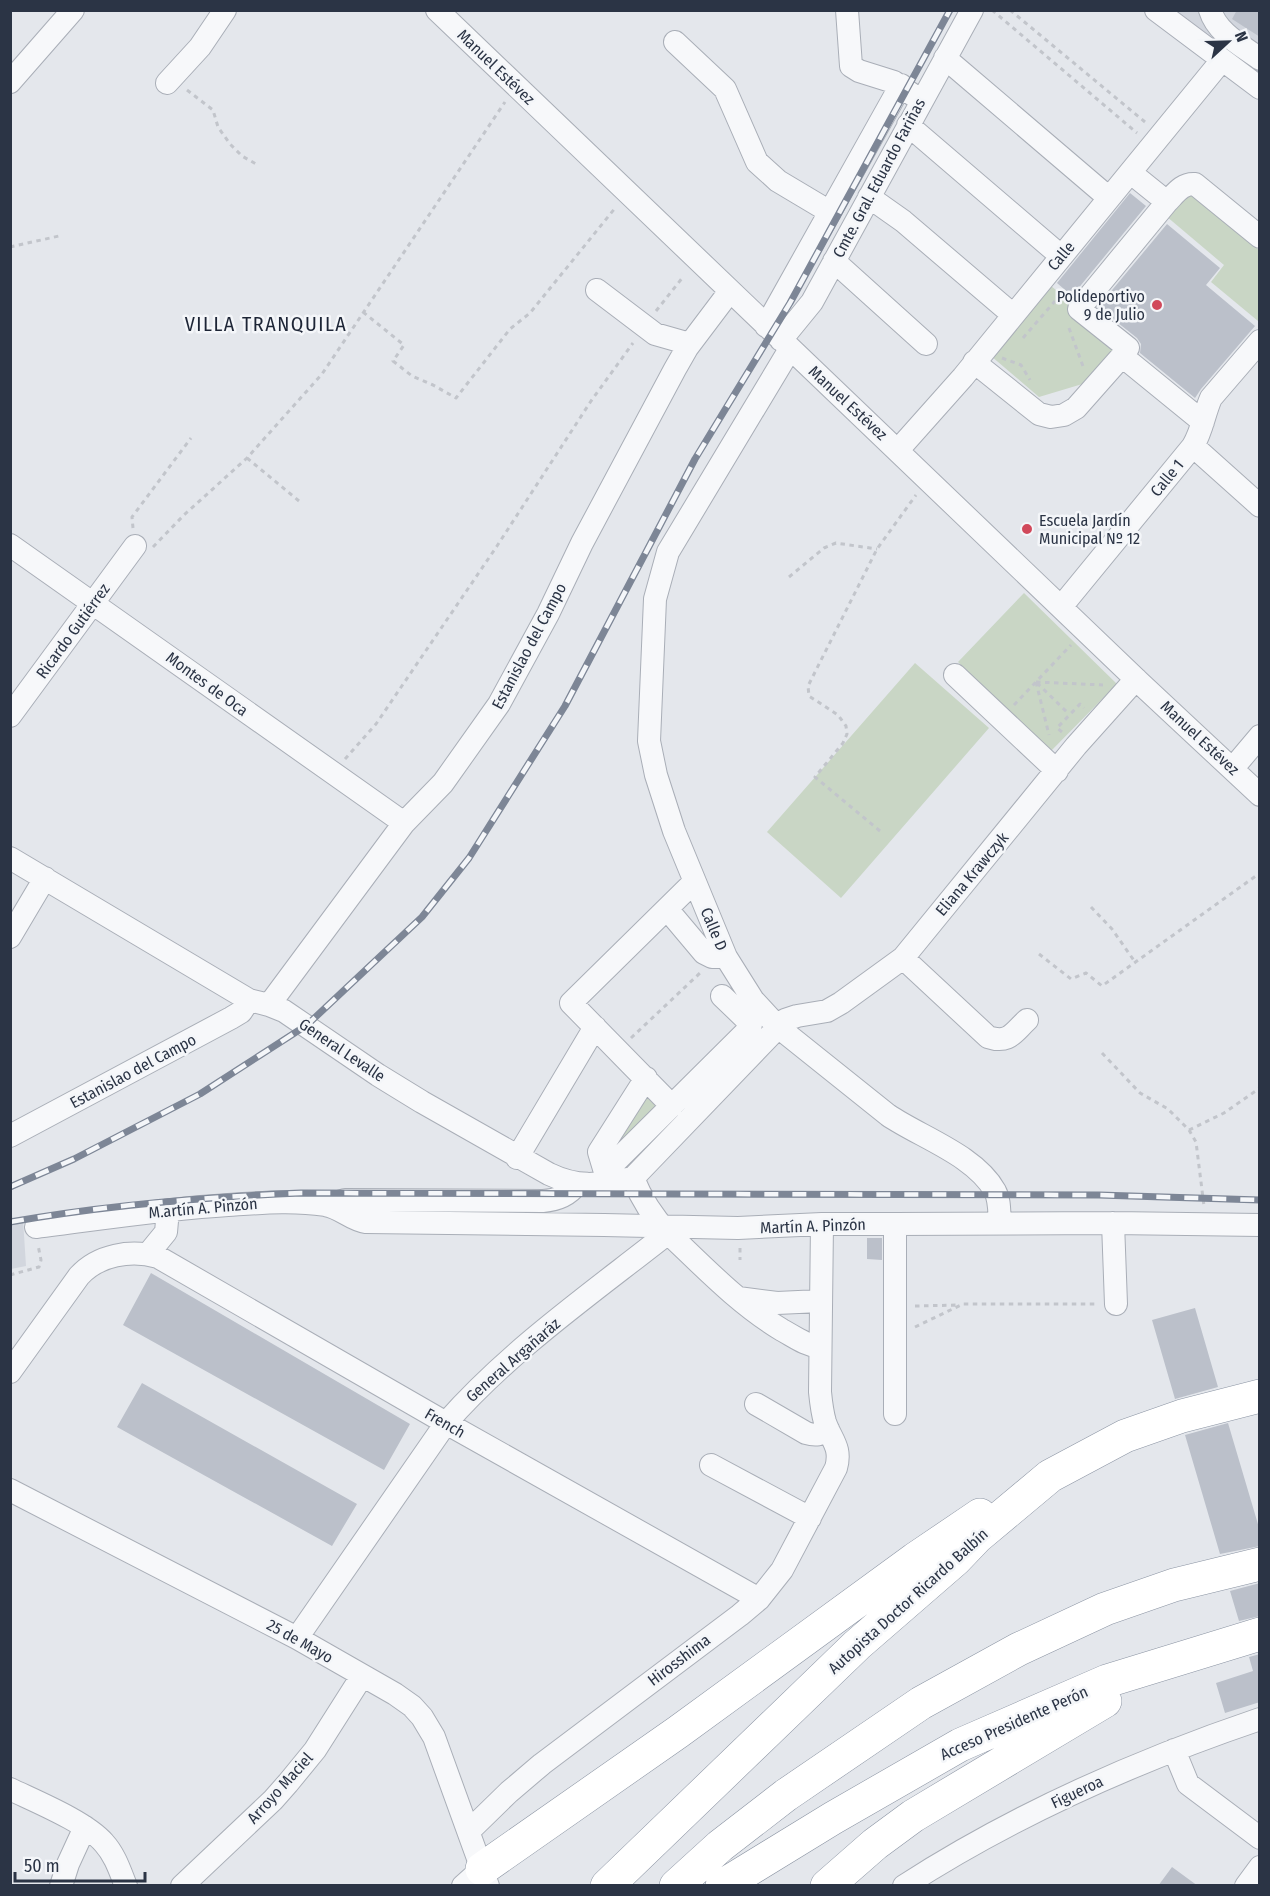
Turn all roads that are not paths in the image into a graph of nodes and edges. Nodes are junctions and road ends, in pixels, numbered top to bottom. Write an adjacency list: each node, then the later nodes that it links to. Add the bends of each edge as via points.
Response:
1 (73, 10): 13 (street)
2 (225, 10): 12 (street, via 200,47)
3 (436, 10): 27 (street, Manuel Estévez)
4 (847, 10): 14 (street, via 851,66)
5 (972, 10): 9 (street, Cmte. Gral. Eduardo Fariñas)
6 (1156, 10): 11 (street)
7 (1210, 10): 10 (street, via 1221,30)
8 (675, 42): 22 (street, via 725,89 757,162 778,181)
9 (945, 58): 16 (street, Cmte. Gral. Eduardo Fariñas); 20 (street)
10 (1260, 59)
11 (1222, 60): 15 (street); 18 (street, Calle)
12 (169, 80)
13 (10, 82)
14 (901, 85): 16 (street); 22 (street)
15 (1260, 88)
16 (920, 102): 17 (street, Cmte. Gral. Eduardo Fariñas)
17 (908, 125): 19 (street, Cmte. Gral. Eduardo Fariñas); 24 (street)
18 (1131, 173): 20 (street, Calle); 21 (street)
19 (868, 197): 25 (street, Cmte. Gral. Eduardo Fariñas); 28 (street, via 903,221)
20 (1109, 198): 24 (street, Calle)
21 (1167, 202): 23 (street, via 1181,187 1195,184); 33 (street, via 1079,309 1128,348)
22 (830, 212): 29 (street)
23 (1260, 237)
24 (1061, 256): 28 (street, Calle)
25 (834, 261): 29 (street, Cmte. Gral. Eduardo Fariñas, via 805,312); 32 (street)
26 (597, 290): 31 (street, via 655,334)
27 (730, 291): 29 (street, Manuel Estévez); 31 (street, Estanislao del Campo)
28 (1013, 315): 34 (street, Calle)
29 (779, 338): 37 (street, Manuel Estévez); 53 (street, Calle D, via 668,552 655,599 649,741 656,775)
30 (1260, 341): 35 (street, Calle 1, via 1211,398)
31 (690, 344): 50 (street, Estanislao del Campo, via 500,704 443,783)
32 (927, 344)
33 (1122, 356): 34 (street, via 1076,408 1051,417 1040,414); 35 (street)
34 (974, 362): 37 (street, Calle)
35 (1203, 422): 36 (street, Calle 1)
36 (1193, 446): 38 (street); 42 (street, Calle 1)
37 (898, 450): 42 (street, Manuel Estévez)
38 (1260, 506)
39 (10, 545): 41 (street, Montes de Oca)
40 (135, 546): 41 (street, Ricardo Gutiérrez)
41 (94, 603): 45 (street, Ricardo Gutiérrez); 50 (street, Montes de Oca)
42 (1061, 608): 44 (street, Manuel Estévez)
43 (955, 675): 48 (street)
44 (1133, 682): 47 (street, Manuel Estévez); 48 (street, Eliana Krawczyk)
45 (10, 716)
46 (1260, 736): 47 (street)
47 (1233, 768): 49 (street, Manuel Estévez)
48 (1057, 771): 57 (street, Eliana Krawczyk)
49 (1260, 795)
50 (404, 823): 59 (street, Estanislao del Campo)
51 (10, 858): 52 (street, General Levalle)
52 (45, 878): 55 (street); 59 (street, General Levalle)
53 (694, 882): 54 (street); 56 (street, Calle D)
54 (667, 909): 56 (street, via 704,953); 62 (street, via 571,1003)
55 (10, 937)
56 (717, 956): 61 (street, Calle D)
57 (903, 958): 60 (street, via 988,1037 1006,1040); 61 (street, Eliana Krawczyk, via 842,1003 827,1011 785,1020)
58 (722, 996): 64 (street, via 751,1024 750,1028)
59 (259, 1002): 65 (street, Estanislao del Campo); 66 (street, General Levalle, via 284,1011 387,1081)
60 (1027, 1020)
61 (778, 1027): 68 (street); 73 (street, Calle D, via 888,1115 967,1161 994,1190)
62 (595, 1028): 63 (street); 66 (street)
63 (646, 1078): 64 (street); 67 (street, via 599,1152)
64 (672, 1106): 67 (street)
65 (10, 1136)
66 (517, 1158): 69 (street, General Levalle)
67 (605, 1178): 68 (street, General Levalle); 69 (street, General Levalle, via 596,1185)
68 (633, 1178): 79 (street)
69 (577, 1184): 70 (street, via 557,1199 543,1201 345,1200)
70 (328, 1205): 71 (street, M.artín A. Pinzón, via 273,1202); 72 (street, M.artín A. Pinzón)
71 (168, 1210): 78 (street, M.artín A. Pinzón); 80 (street, via 162,1239)
72 (366, 1222): 79 (street, Martín A. Pinzón)
73 (1000, 1223): 74 (street, Martín A. Pinzón); 76 (street, Martín A. Pinzón)
74 (1113, 1223): 77 (street, Martín A. Pinzón); 83 (street)
75 (822, 1224): 76 (street, Martín A. Pinzón); 79 (street, Martín A. Pinzón); 82 (street)
76 (895, 1224): 88 (street)
77 (1260, 1225)
78 (36, 1227)
79 (665, 1230): 81 (street); 89 (street, General Argañaráz, via 505,1364)
80 (139, 1254): 85 (street, via 101,1259 86,1268); 89 (street, French, via 170,1262)
81 (736, 1298): 82 (street, via 777,1303); 84 (street, via 808,1345)
82 (820, 1301): 84 (street)
83 (1116, 1304)
84 (820, 1347): 90 (street, via 820,1392)
85 (10, 1372)
86 (1260, 1396): 92 (highway, Autopista Doctor Ricardo Balbín, via 1125,1436)
87 (756, 1404): 90 (street, via 814,1436)
88 (895, 1414)
89 (446, 1423): 96 (street, French); 98 (street, General Argañaráz)
90 (828, 1429): 94 (street, Hirosshima, via 839,1457)
91 (711, 1465): 94 (street)
92 (1050, 1476): 109 (highway, via 930,1548); 113 (highway, Autopista Doctor Ricardo Balbín, via 857,1645)
93 (10, 1490): 98 (street, 25 de Mayo)
94 (810, 1518): 96 (street, Hirosshima, via 782,1570)
95 (1260, 1564): 108 (highway, via 1174,1585 1105,1610 1019,1649 921,1703 786,1795)
96 (759, 1599): 105 (street, Hirosshima, via 542,1764)
97 (1260, 1634): 99 (highway, Acceso Presidente Perón)
98 (297, 1638): 100 (street, 25 de Mayo)
99 (1197, 1653): 108 (highway, Acceso Presidente Perón, via 1107,1681 960,1745 822,1824); 115 (highway, via 1146,1677 922,1811 875,1844)
100 (362, 1676): 105 (street, 25 de Mayo, via 395,1694 422,1717 434,1737); 112 (street, Arroyo Maciel, via 315,1750 288,1784)
101 (1260, 1719): 102 (street, Figueroa)
102 (1174, 1750): 106 (street, via 1188,1784); 116 (street, Figueroa, via 1008,1825)
103 (10, 1788): 104 (street)
104 (85, 1827): 110 (street); 111 (street, via 106,1845)
105 (469, 1831): 109 (street, 25 de Mayo)
106 (1260, 1838)
107 (1260, 1867): 117 (street)
108 (712, 1874): 114 (highway)
109 (478, 1880)
110 (61, 1886)
111 (126, 1886)
112 (182, 1886)
113 (607, 1886)
114 (676, 1886)
115 (827, 1886)
116 (904, 1886)
117 (1246, 1886)

